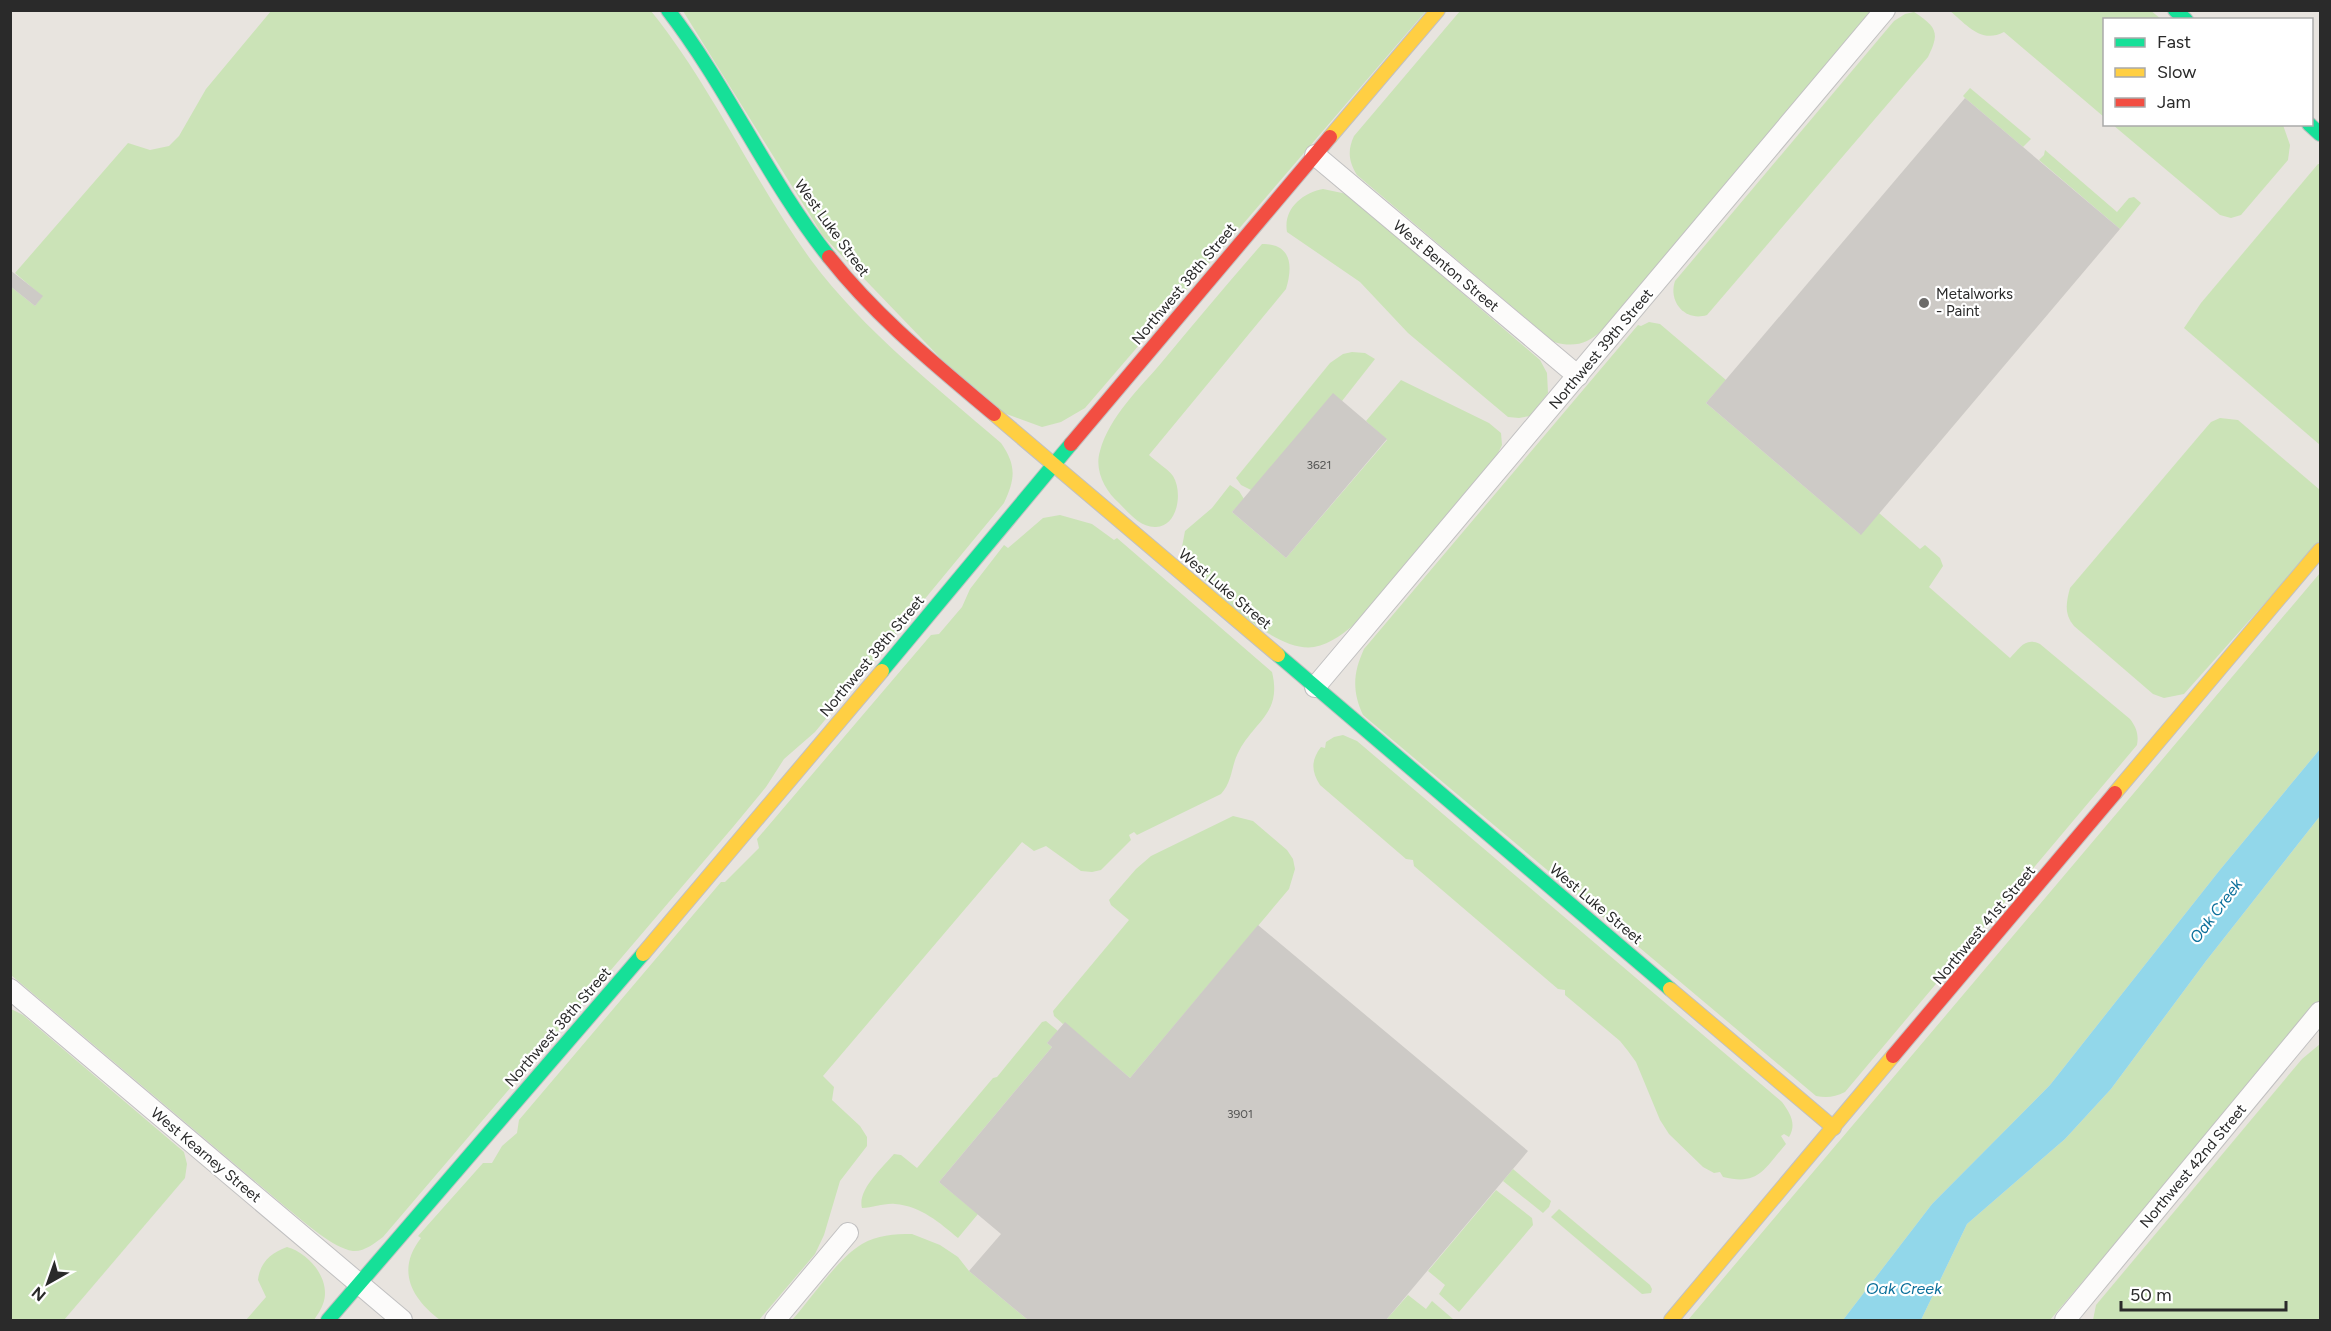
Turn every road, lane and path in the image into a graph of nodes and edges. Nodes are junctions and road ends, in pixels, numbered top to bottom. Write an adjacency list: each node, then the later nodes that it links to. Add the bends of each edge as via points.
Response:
1 (668, 10): 6 (street, West Luke Street, via 724,88 811,234 849,283 920,353)
2 (1438, 10): 4 (street, Northwest 38th Street)
3 (1885, 10): 5 (street, Northwest 39th Street)
4 (1315, 155): 5 (street, West Benton Street); 6 (street, Northwest 38th Street)
5 (1578, 376): 8 (street, Northwest 39th Street)
6 (1053, 465): 8 (street, West Luke Street); 13 (street, Northwest 38th Street, via 783,790)
7 (2320, 550): 11 (street, Northwest 41st Street)
8 (1315, 687): 11 (street, West Luke Street)
9 (10, 989): 13 (street, West Kearney Street)
10 (2320, 1012): 18 (street, Northwest 42nd Street)
11 (1834, 1128): 17 (street, Northwest 41st Street)
12 (848, 1233): 16 (street)
13 (359, 1284): 14 (street, Northwest 38th Street); 15 (street, West Kearney Street)
14 (328, 1320)
15 (402, 1320)
16 (775, 1320)
17 (1671, 1320)
18 (2065, 1320)

